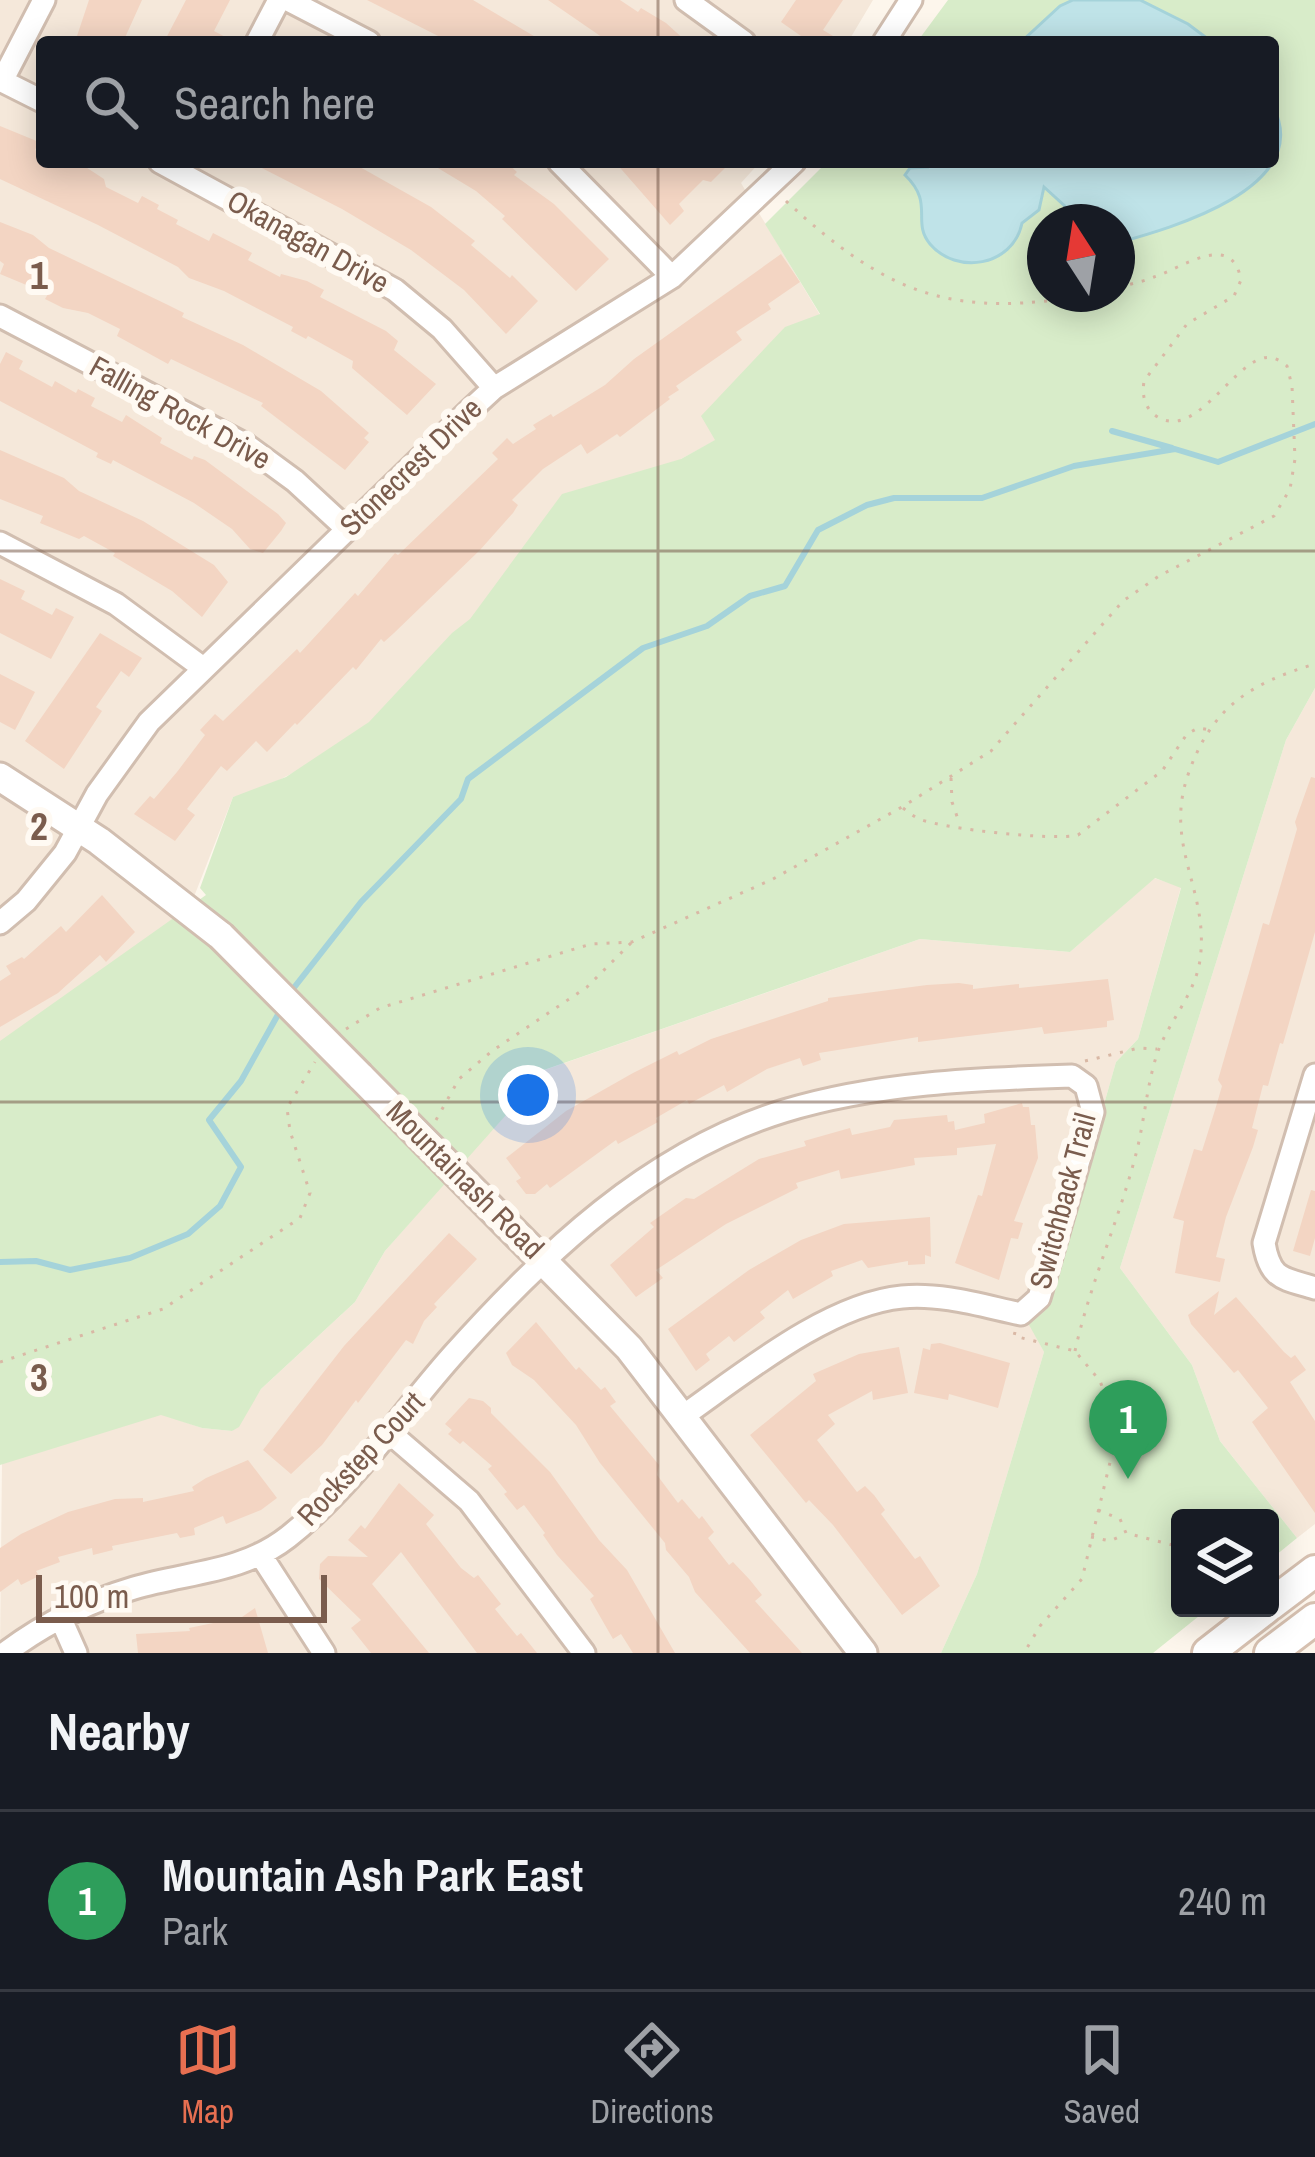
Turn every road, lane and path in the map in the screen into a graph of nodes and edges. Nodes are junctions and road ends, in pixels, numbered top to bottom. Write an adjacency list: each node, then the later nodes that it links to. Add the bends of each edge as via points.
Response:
1 (44, 0): 10 (street)
2 (279, 0): 6 (street)
3 (288, 0): 7 (street)
4 (686, 0): 8 (street)
5 (911, 0): 9 (street)
6 (260, 36)
7 (357, 36)
8 (736, 36)
9 (888, 36)
10 (1, 80): 11 (street)
11 (36, 98)
12 (565, 168): 16 (street)
13 (788, 168): 16 (street, Stonecrest Drive)
14 (191, 169): 20 (street, Okanagan Drive, via 395,290)
15 (786, 201): 18 (path, via 866,267 945,299)
16 (671, 277): 20 (street, Stonecrest Drive)
17 (1135, 283): 27 (path, via 1210,253 1228,256 1239,289 1187,324 1144,381 1145,402 1179,422 1251,365 1265,358 1287,365 1290,489 1274,516 1123,601 991,751)
18 (1027, 305)
19 (0, 316): 21 (street, Falling Rock Drive, via 246,445)
20 (494, 388): 21 (street, Stonecrest Drive)
21 (347, 530): 24 (street, Stonecrest Drive)
22 (0, 543): 24 (street, via 116,604)
23 (1315, 664): 25 (path, via 1239,698)
24 (203, 668): 30 (street, Stonecrest Drive, via 132,742)
25 (1210, 730): 29 (path, via 1187,734 1162,772 1078,835); 34 (path, via 1178,816 1200,960)
26 (0, 777): 30 (street, Mountainash Road)
27 (951, 777): 28 (path); 29 (path)
28 (902, 807): 29 (path, via 919,819); 32 (path, via 772,879)
29 (961, 825)
30 (79, 827): 31 (street, Stonecrest Drive, via 43,881); 38 (street, Mountainash Road, bridge, via 221,936)
31 (0, 923)
32 (632, 942): 33 (path, via 591,944 380,1008); 38 (path, via 587,987 460,1079)
33 (335, 1040)
34 (1159, 1048): 37 (path, via 1089,1057); 42 (path, via 1137,1152)
35 (323, 1053): 43 (path, via 287,1108 310,1192 300,1218 163,1309)
36 (1315, 1075): 40 (street, via 1264,1243 1277,1276)
37 (1072, 1076): 39 (street, Switchback Trail, via 878,1091 781,1112 648,1177); 41 (street, Switchback Trail, via 1086,1086 1093,1112 1040,1298)
38 (425, 1140): 39 (street, Mountainash Road)
39 (545, 1260): 44 (street, Mountainash Road); 45 (street, Rockstep Court)
40 (1315, 1288)
41 (1022, 1314): 42 (path, via 1014,1336); 44 (street, Switchback Trail, via 901,1297 839,1315)
42 (1075, 1352): 46 (path, via 1100,1381 1118,1430)
43 (0, 1362)
44 (682, 1416): 60 (street, Mountainash Road)
45 (390, 1433): 50 (street, Rockstep Court, via 317,1511); 59 (street, via 469,1501)
46 (1098, 1510): 47 (path, via 1120,1519); 48 (path)
47 (1126, 1532): 48 (path, via 1110,1541); 49 (path)
48 (1091, 1537): 61 (path, via 1082,1579)
49 (1171, 1544)
50 (260, 1554): 53 (street, Rockstep Court, via 135,1587); 58 (street)
51 (1315, 1570): 52 (main road)
52 (1279, 1598)
53 (60, 1617): 56 (street, Rockstep Court); 57 (street)
54 (1254, 1617): 62 (main road)
55 (1315, 1619): 63 (main road)
56 (5, 1653)
57 (76, 1653)
58 (324, 1653)
59 (584, 1653)
60 (863, 1653)
61 (1024, 1653)
62 (1208, 1653)
63 (1270, 1653)

